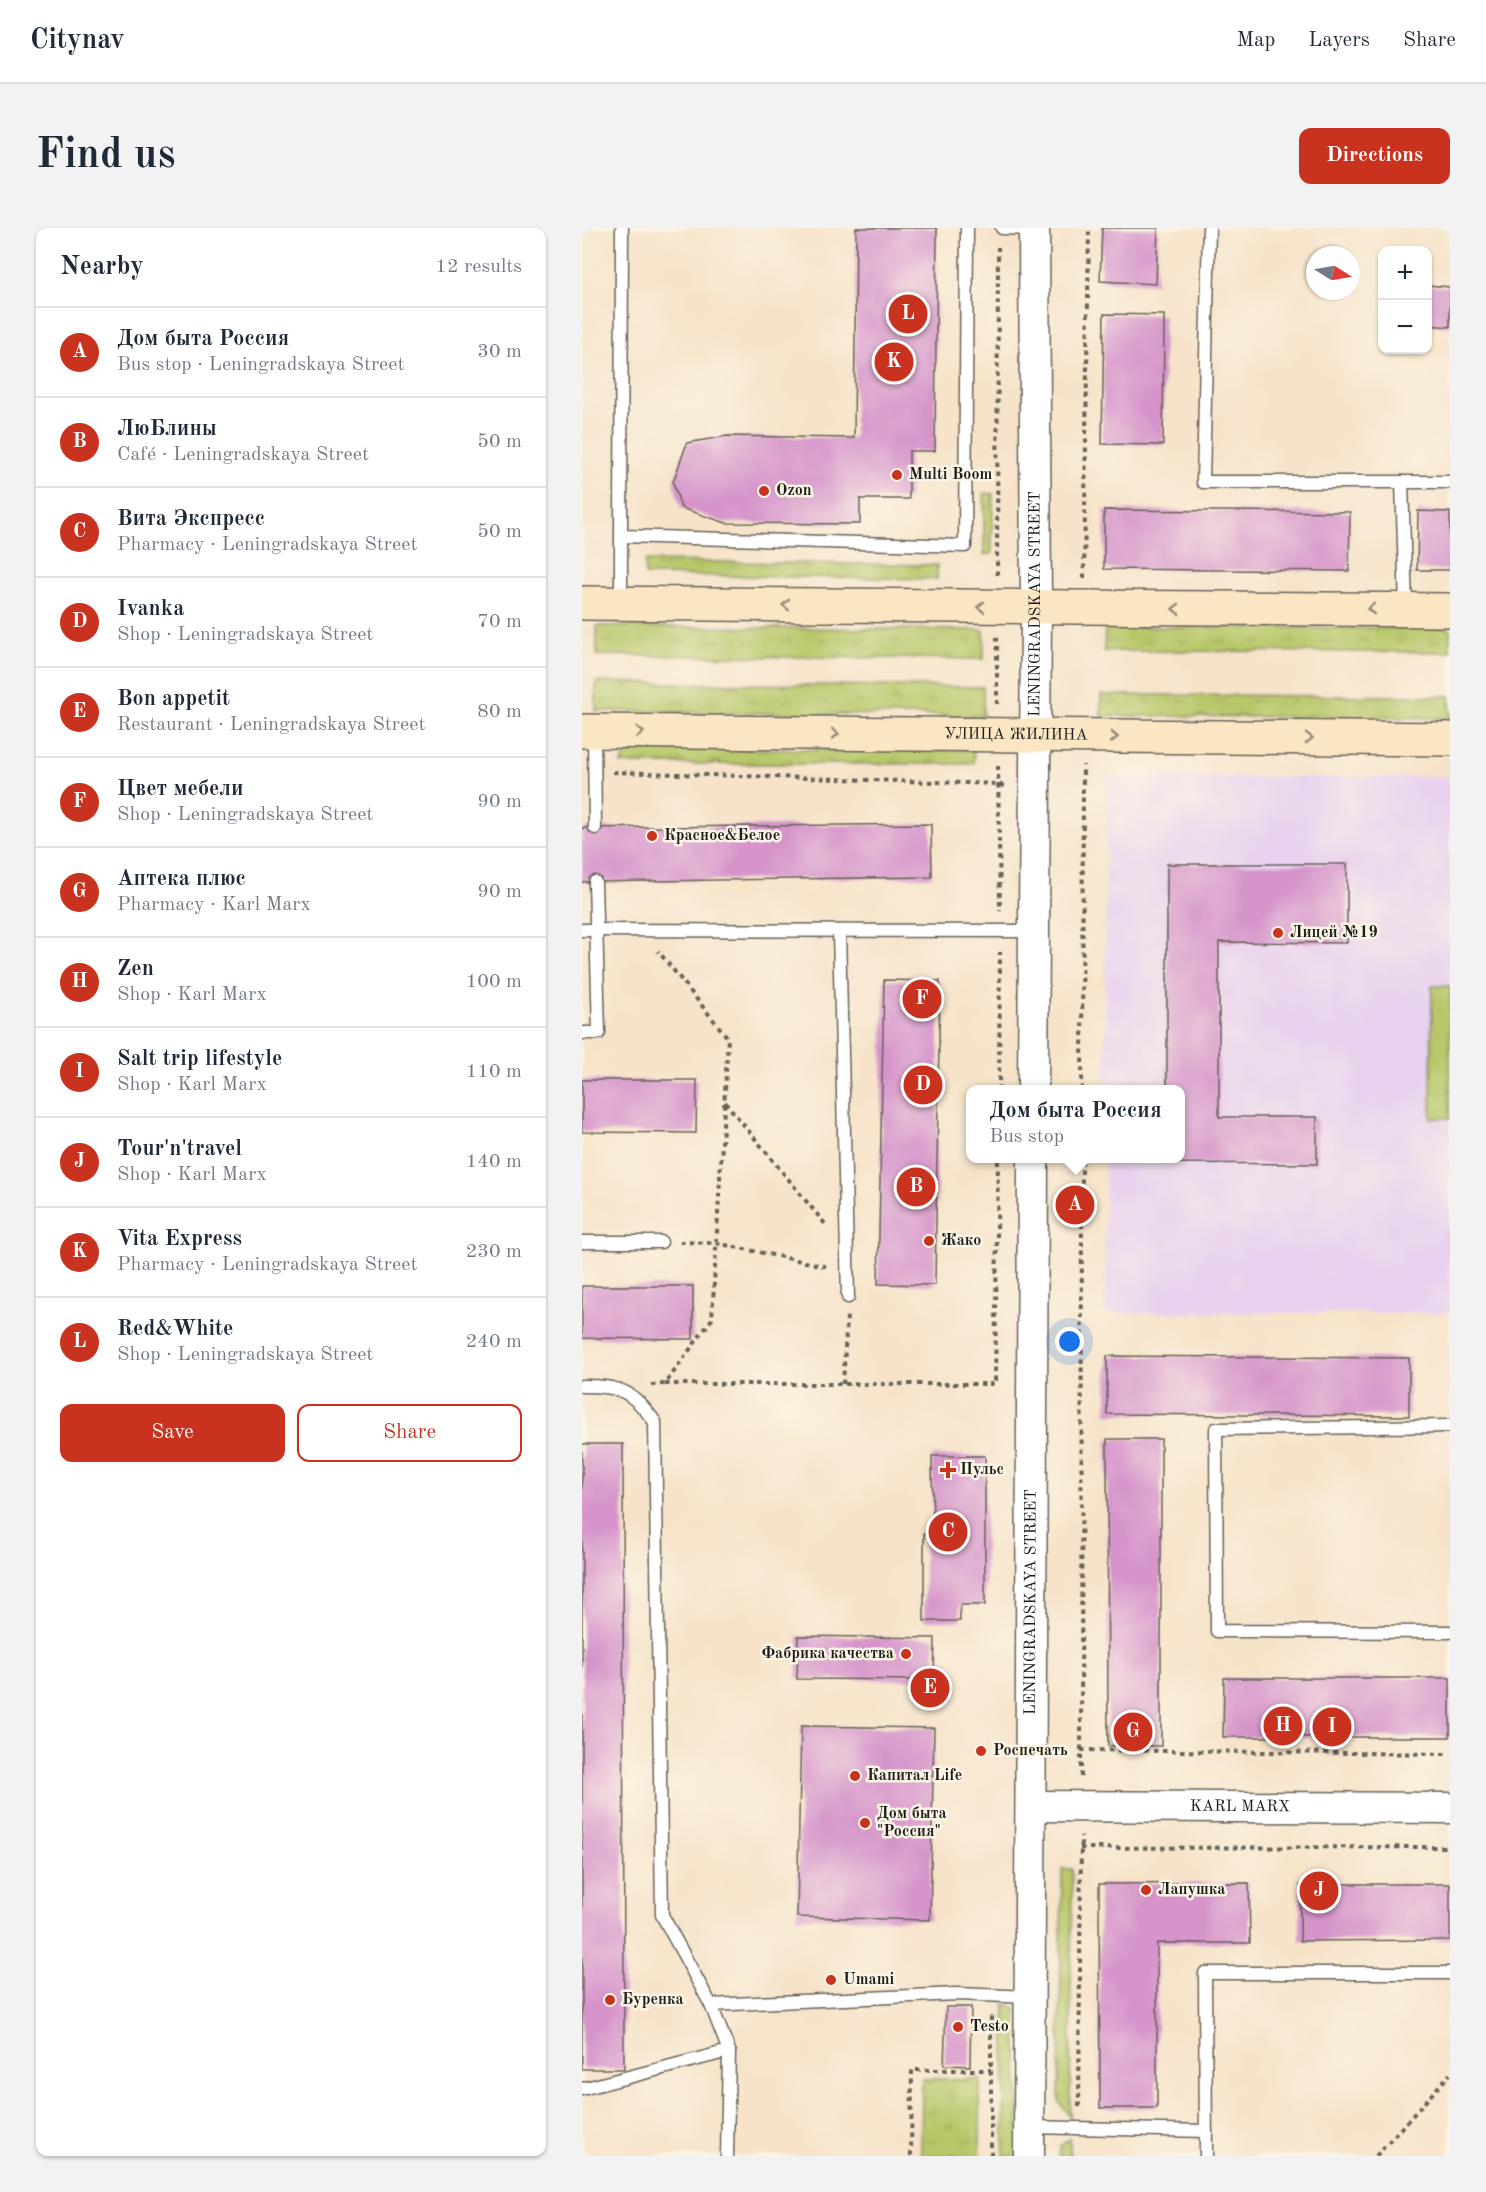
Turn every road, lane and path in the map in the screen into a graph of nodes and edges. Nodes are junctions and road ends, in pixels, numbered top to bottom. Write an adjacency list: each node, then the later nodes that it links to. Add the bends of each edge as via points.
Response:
1 (622, 228): 9 (lane)
2 (967, 228): 9 (lane, via 965,546)
3 (1089, 228): 14 (path)
4 (1209, 228): 7 (lane, via 1203,482)
5 (1034, 229): 6 (lane); 13 (street, LENINGRADSKAYA STREET)
6 (1000, 234): 12 (path)
7 (1402, 482): 8 (lane); 15 (lane)
8 (1450, 482)
9 (621, 536): 11 (lane)
10 (582, 603): 11 (main road)
11 (621, 603): 12 (main road, one-way to 11)
12 (996, 607): 13 (main road); 18 (path)
13 (1036, 608): 14 (main road); 19 (street, LENINGRADSKAYA STREET)
14 (1083, 608): 15 (main road, one-way to 14)
15 (1406, 609): 16 (main road)
16 (1450, 610)
17 (588, 731): 18 (main road, УЛИЦА ЖИЛИНА, one-way to 18); 22 (lane)
18 (998, 736): 19 (main road, УЛИЦА ЖИЛИНА); 23 (path)
19 (1035, 736): 20 (main road, УЛИЦА ЖИЛИНА); 24 (street, LENINGRADSKAYA STREET)
20 (1083, 737): 21 (main road, УЛИЦА ЖИЛИНА, one-way to 21); 35 (path)
21 (1450, 739)
22 (595, 771): 23 (path); 25 (lane)
23 (999, 784): 24 (path); 29 (path)
24 (1034, 802): 30 (street, LENINGRADSKAYA STREET)
25 (595, 828)
26 (595, 882): 27 (lane)
27 (589, 930): 31 (lane); 32 (lane, via 599,1034)
28 (839, 931): 29 (lane); 31 (lane); 43 (lane)
29 (1000, 931): 30 (lane); 33 (path)
30 (1033, 931): 34 (street, LENINGRADSKAYA STREET)
31 (643, 932): 36 (path, via 728,1038)
32 (582, 1033)
33 (999, 1085)
34 (1033, 1085)
35 (1082, 1085)
36 (725, 1102): 42 (path); 43 (path)
37 (998, 1163): 47 (path, via 995,1384)
38 (1033, 1163): 54 (street, LENINGRADSKAYA STREET)
39 (1082, 1163): 52 (path)
40 (582, 1242): 41 (lane)
41 (661, 1242): 42 (path)
42 (716, 1243): 44 (path); 46 (path, via 712,1319)
43 (847, 1250): 44 (lane)
44 (847, 1271): 45 (lane)
45 (848, 1297): 47 (path)
46 (665, 1384): 47 (path); 49 (path)
47 (843, 1384)
48 (582, 1386): 49 (lane)
49 (611, 1386): 62 (lane, via 638,1399 655,1422 662,1915)
50 (1450, 1426): 51 (lane, via 1216,1429 1217,1631)
51 (1450, 1632)
52 (1081, 1750): 53 (path); 55 (path)
53 (1450, 1754)
54 (1032, 1806): 55 (street, KARL MARX); 61 (street, LENINGRADSKAYA STREET)
55 (1081, 1806): 56 (street, KARL MARX); 58 (path)
56 (1450, 1808)
57 (1450, 1847): 58 (path)
58 (1080, 1848): 68 (path)
59 (1450, 1973): 69 (lane, via 1205,1973)
60 (992, 1995): 61 (lane); 62 (lane); 64 (path)
61 (1030, 1997): 67 (street, LENINGRADSKAYA STREET)
62 (711, 2005): 63 (lane)
63 (729, 2051): 66 (lane); 70 (lane)
64 (991, 2070): 71 (path, via 912,2070); 72 (path)
65 (1450, 2074): 75 (path)
66 (582, 2089)
67 (1029, 2127): 68 (lane); 73 (street, LENINGRADSKAYA STREET)
68 (1079, 2128): 69 (lane)
69 (1206, 2131): 74 (lane)
70 (727, 2156)
71 (911, 2156)
72 (991, 2156)
73 (1029, 2156)
74 (1206, 2156)
75 (1376, 2156)

